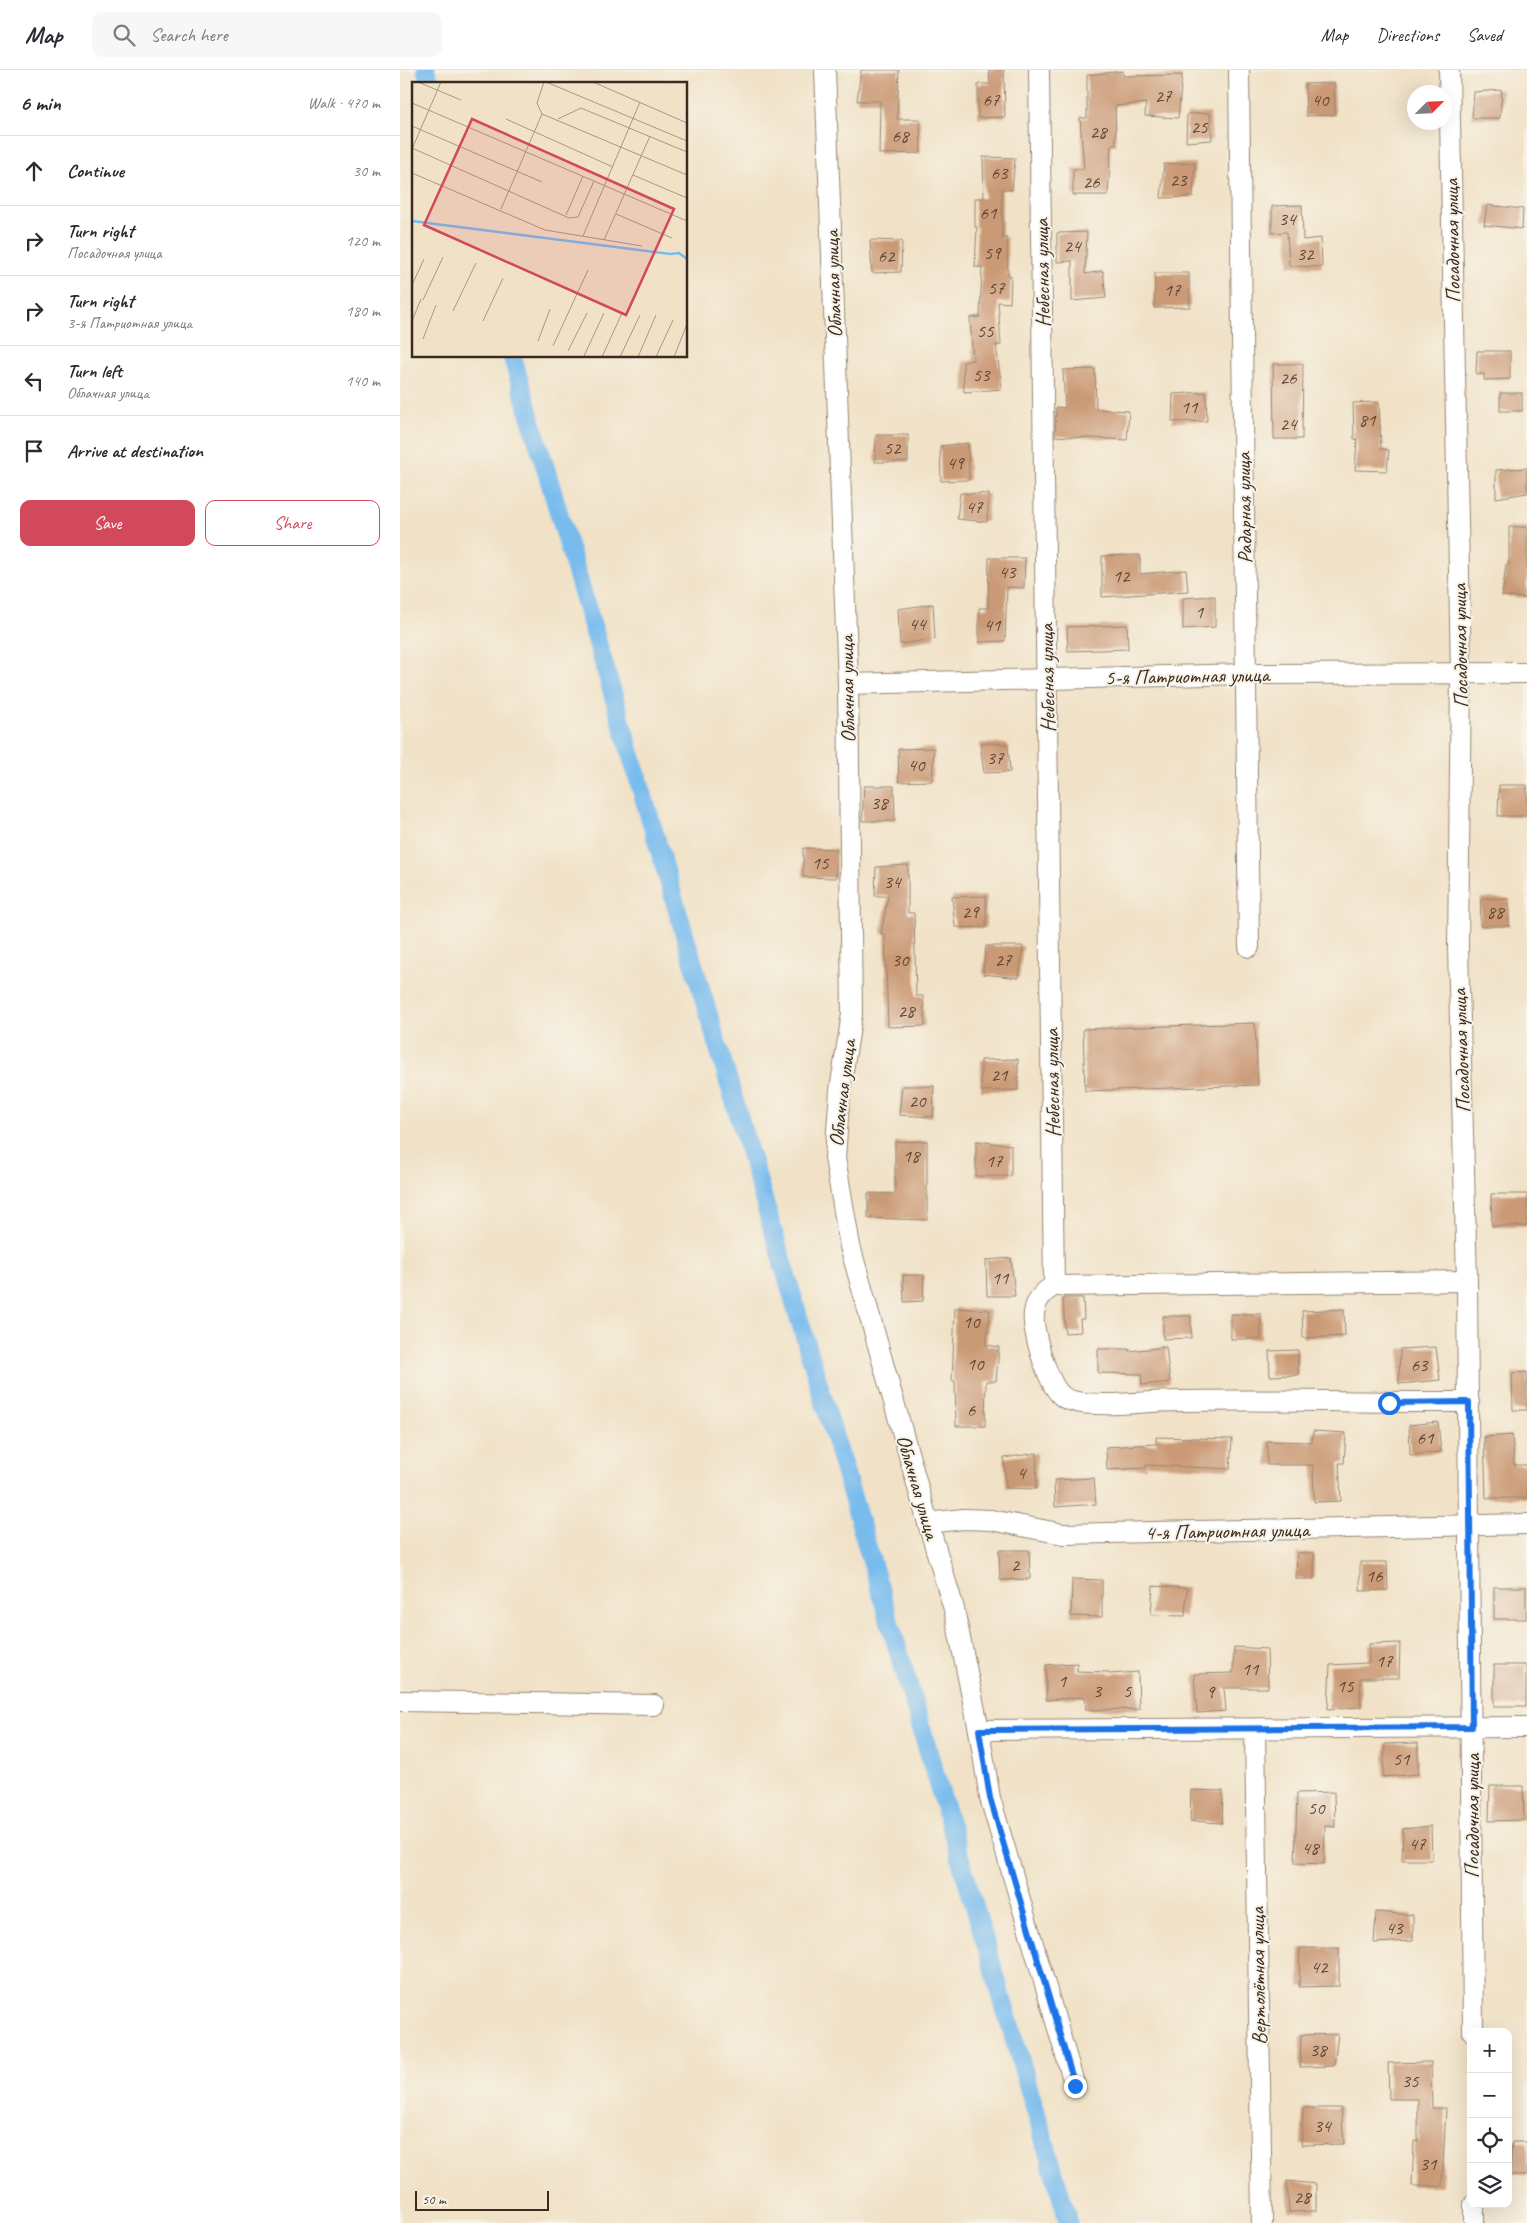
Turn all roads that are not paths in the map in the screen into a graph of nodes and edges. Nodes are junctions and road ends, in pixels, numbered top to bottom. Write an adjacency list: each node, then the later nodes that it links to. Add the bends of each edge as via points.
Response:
1 (825, 70): 9 (street, Облачная улица)
2 (1039, 70): 8 (street, Небесная улица)
3 (1239, 70): 7 (street, Радарная улица)
4 (1449, 70): 5 (street, Посадочная улица)
5 (1461, 673): 6 (street, 5-я Патриотная улица); 7 (street, 5-я Патриотная улица); 11 (street, Посадочная улица, via 1458,948)
6 (1527, 673)
7 (1246, 674): 8 (street, 5-я Патриотная улица); 10 (street, Радарная улица)
8 (1047, 679): 9 (street, 5-я Патриотная улица); 12 (street, Небесная улица)
9 (848, 684): 14 (street, Облачная улица, via 852,1014 840,1090 835,1158 850,1246)
10 (1249, 947)
11 (1467, 1280): 12 (street); 13 (street, Посадочная улица)
12 (1054, 1286): 13 (street, via 1042,1292 1036,1303 1035,1329 1052,1382 1063,1397 1086,1404)
13 (1469, 1402): 16 (street, Посадочная улица)
14 (928, 1523): 16 (street, 4-я Патриотная улица, via 991,1520 1063,1534); 22 (street, Облачная улица, via 954,1610)
15 (1527, 1524): 16 (street, 4-я Патриотная улица)
16 (1470, 1526): 20 (street, Посадочная улица)
17 (400, 1701): 18 (street)
18 (654, 1705)
19 (1527, 1726): 20 (street)
20 (1472, 1727): 21 (street); 23 (street, Посадочная улица)
21 (1254, 1729): 22 (street); 26 (street, Вертолётная улица)
22 (979, 1730): 24 (street, Облачная улица, via 990,1798)
23 (1473, 2028)
24 (1075, 2086)
25 (1474, 2208): 27 (street)
26 (1262, 2223)
27 (1474, 2223)

